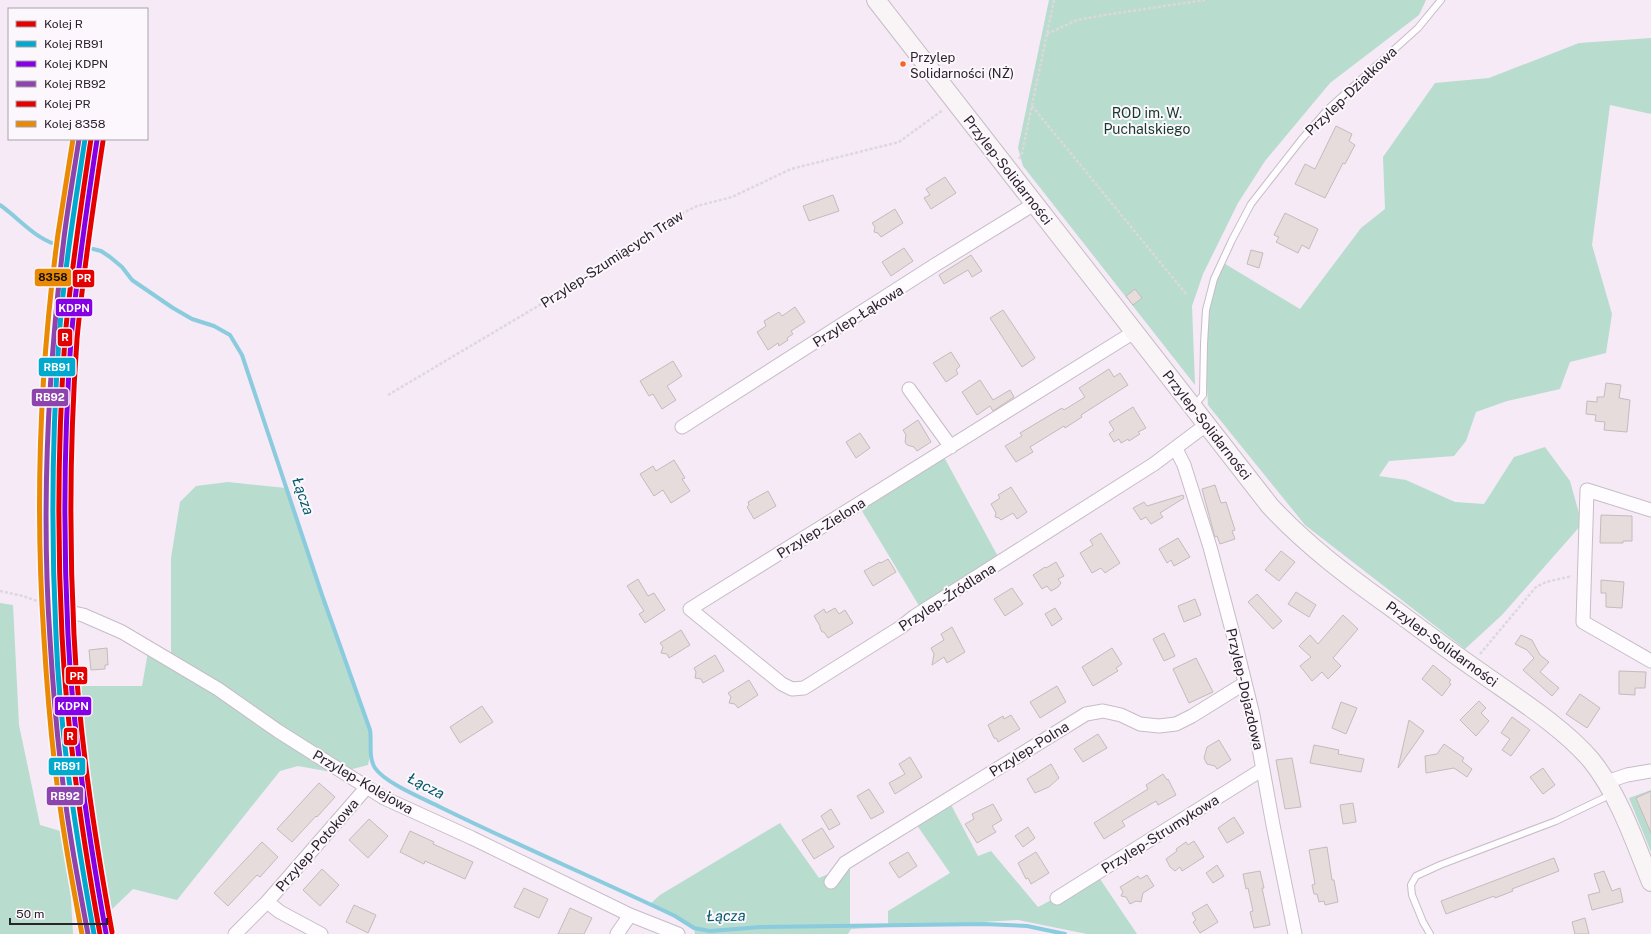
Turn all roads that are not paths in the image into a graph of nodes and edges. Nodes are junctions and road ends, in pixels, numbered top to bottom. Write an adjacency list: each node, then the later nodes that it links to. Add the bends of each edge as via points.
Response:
1 (876, 0): 3 (main road, Przylep-Solidarności)
2 (1441, 0): 6 (lane, Przylep-Działkowa, via 1418,28 1328,110 1300,140 1251,204 1214,279 1206,310 1203,395)
3 (1034, 204): 4 (main road, Przylep-Solidarności); 8 (street, Przylep-Łąkowa)
4 (1134, 332): 6 (main road, Przylep-Solidarności); 9 (street, Przylep-Zielona)
5 (909, 389): 9 (street)
6 (1192, 408): 7 (main road, Przylep-Solidarności)
7 (1206, 425): 10 (street, Przylep-Źródlana); 19 (main road, Przylep-Solidarności, via 1290,528 1361,586 1517,698 1575,744 1591,761)
8 (682, 427)
9 (951, 447): 12 (street, Przylep-Zielona)
10 (1176, 449): 12 (street, Przylep-Źródlana, via 804,688 792,689 782,684); 15 (street, Przylep-Dojazdowa, via 1184,465 1210,547)
11 (1651, 510): 14 (street, via 1587,490 1583,622)
12 (690, 609)
13 (60, 610): 18 (street, Przylep-Kolejowa, via 83,615 122,632 218,690 278,732)
14 (1651, 661)
15 (1245, 683): 16 (street, Przylep-Dojazdowa); 20 (street, Przylep-Polna, via 1176,724 1140,724 1121,715 1103,711 1086,714 845,864)
16 (1263, 769): 22 (street, Przylep-Strumykowa); 29 (street, Przylep-Dojazdowa)
17 (1651, 771): 19 (street, via 1627,775)
18 (367, 787): 23 (street, Przylep-Potokowa); 24 (street, Przylep-Kolejowa, via 384,798)
19 (1609, 788): 21 (main road, Przylep-Solidarności); 30 (lane, via 1556,821 1416,876 1411,885 1412,894)
20 (831, 882)
21 (1651, 882)
22 (1058, 898)
23 (267, 902): 25 (street, Przylep-Potokowa); 26 (street, Przylep-Potokowa)
24 (630, 915): 27 (street); 28 (street, Przylep-Kolejowa)
25 (236, 934)
26 (321, 934)
27 (617, 934)
28 (678, 934)
29 (1295, 934)
30 (1430, 934)

